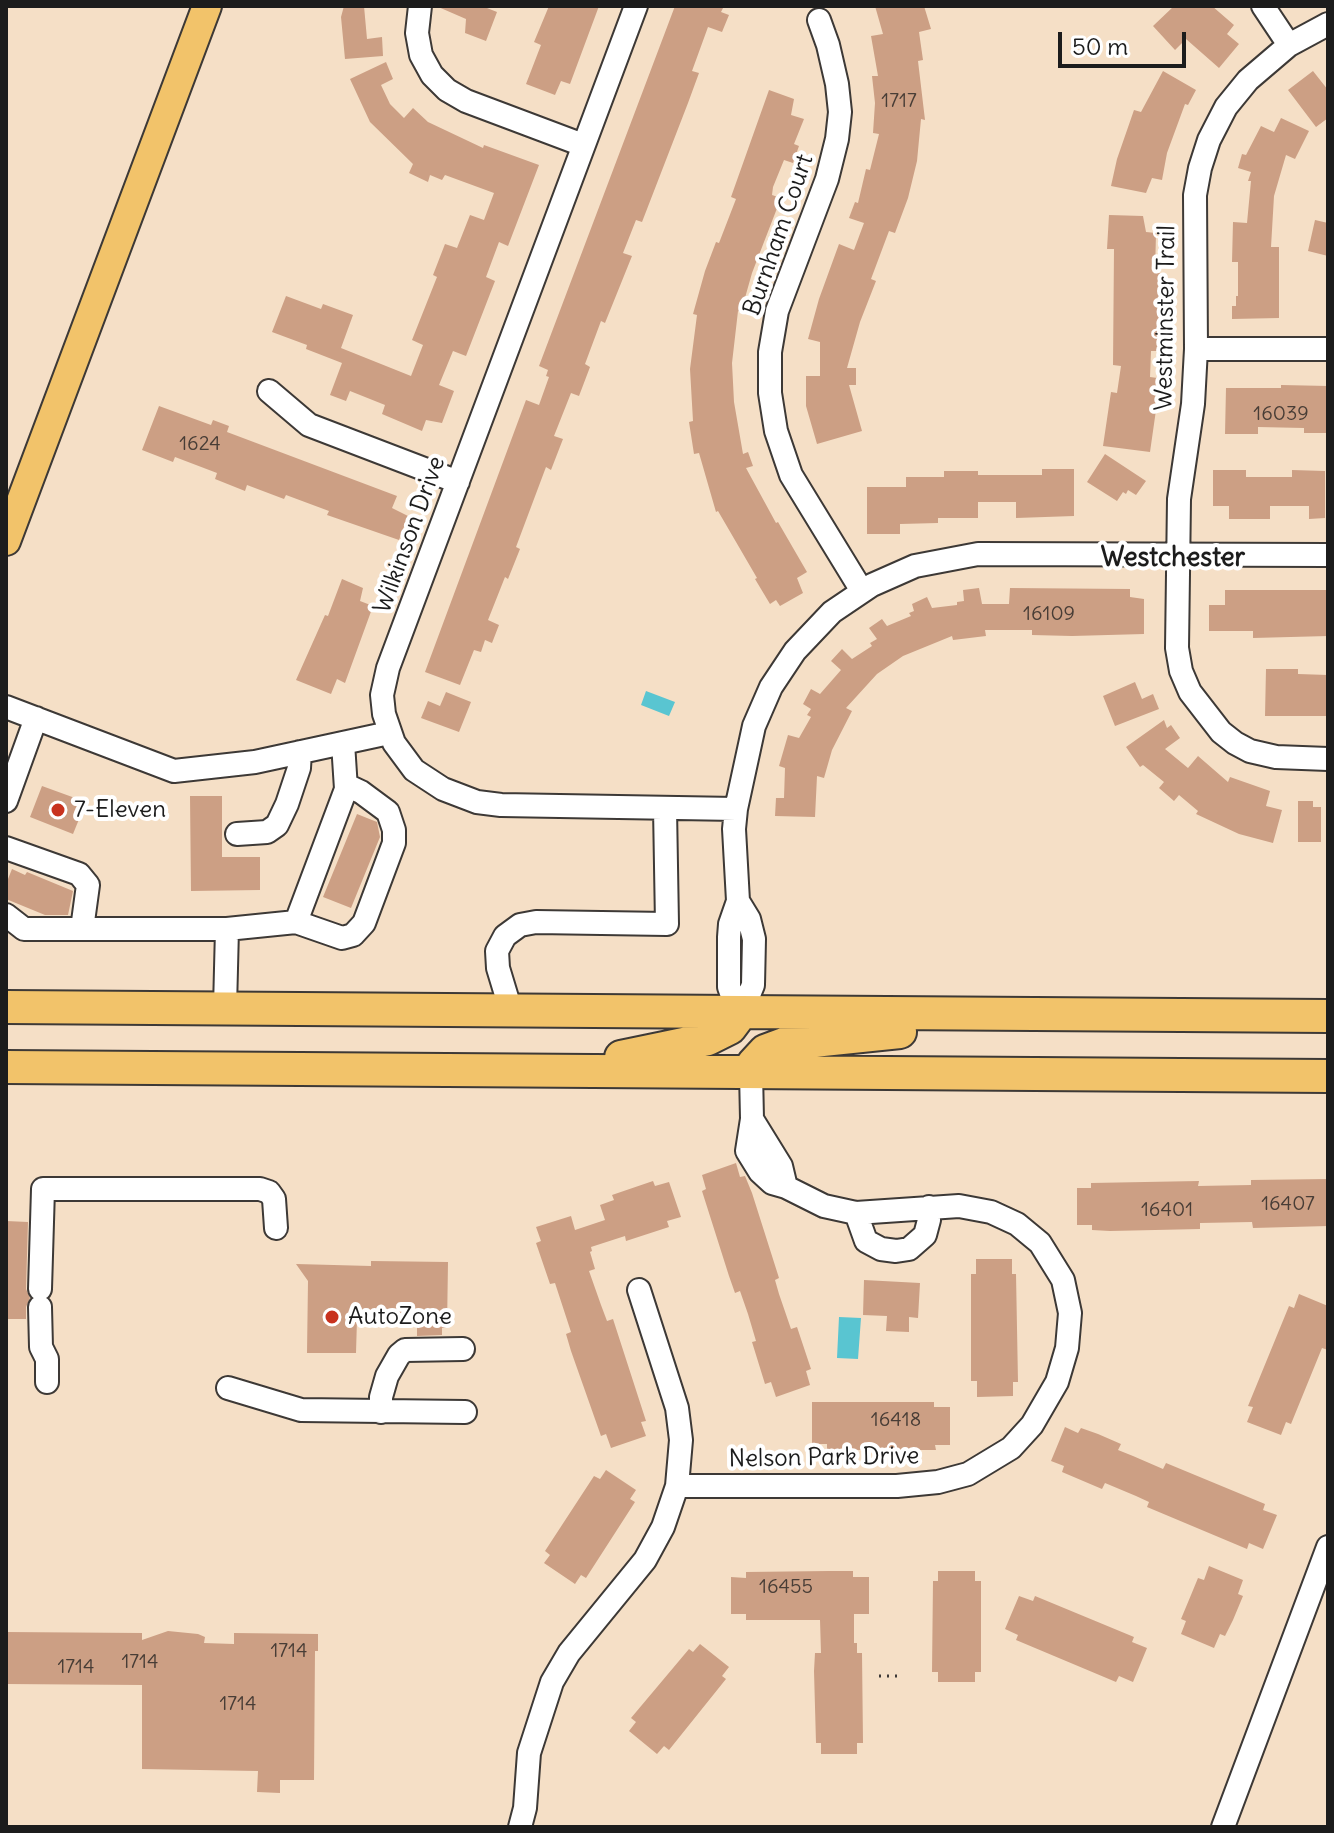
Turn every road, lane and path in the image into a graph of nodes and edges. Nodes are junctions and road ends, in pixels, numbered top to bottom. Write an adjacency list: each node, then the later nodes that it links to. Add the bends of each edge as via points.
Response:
1 (207, 6): 13 (main road)
2 (420, 6): 8 (street, via 421,55 447,90)
3 (636, 6): 8 (street, Wilkinson Drive)
4 (1263, 6): 7 (street)
5 (819, 20): 16 (street, Burnham Court, via 837,84 837,139 777,311 770,393 791,475)
6 (1328, 24): 7 (street, Westminster Trail)
7 (1289, 45): 9 (street, Westminster Trail, via 1231,100 1200,168 1195,195)
8 (583, 145): 12 (street, Wilkinson Drive)
9 (1196, 349): 10 (street); 14 (street, Westminster Trail, via 1180,484)
10 (1328, 349)
11 (269, 391): 12 (street, via 309,425)
12 (458, 482): 19 (street, Wilkinson Drive, via 386,677 383,705)
13 (6, 541)
14 (1178, 555): 15 (street); 16 (street, via 962,556 915,566); 22 (street, Westminster Trail, via 1177,648 1181,671 1203,711 1221,732 1250,751)
15 (1328, 555)
16 (862, 591): 26 (street, via 818,624 778,674 754,726)
17 (6, 707): 18 (street)
18 (36, 718): 21 (street, via 174,771); 24 (street)
19 (389, 733): 20 (street); 25 (street, Wilkinson Drive, via 423,777 477,802)
20 (343, 743): 21 (street); 23 (street)
21 (300, 752): 27 (street, via 277,825 267,832)
22 (1328, 759)
23 (346, 785): 30 (street); 30 (street, via 388,812 394,843 364,923 353,935 342,938)
24 (6, 801)
25 (665, 808): 26 (street, Wilkinson Drive); 35 (street, via 667,924 520,925 497,951)
26 (736, 809): 36 (street, via 738,901 730,924 728,977 731,996)
27 (237, 834)
28 (6, 848): 31 (street, via 79,874 88,885)
29 (6, 915): 31 (street, via 24,929)
30 (296, 922): 32 (street)
31 (82, 929): 32 (street)
32 (227, 929): 34 (street)
33 (13, 1004): 34 (highway)
34 (225, 1008): 35 (highway)
35 (511, 1011): 36 (highway)
36 (742, 1012): 37 (highway); 40 (highway, via 730,1028 708,1039)
37 (1215, 1016): 38 (highway); 41 (highway, via 1194,1028 1164,1034 890,1032 784,1044 765,1051)
38 (1328, 1016)
39 (6, 1067): 40 (highway)
40 (559, 1069): 41 (highway)
41 (751, 1072): 42 (highway); 44 (street, Nelson Park Drive, via 747,1151 766,1179 824,1206)
42 (1328, 1076)
43 (929, 1207): 44 (street, Nelson Park Drive); 44 (street, via 921,1240 896,1251 866,1241); 52 (street, Nelson Park Drive, via 975,1208 1005,1217 1040,1243 1063,1280 1070,1313 1063,1366 1050,1397 1022,1437 981,1467 938,1482)
44 (856, 1213)
45 (276, 1228): 48 (street, via 274,1199 260,1189 43,1189 41,1347)
46 (639, 1290): 52 (street, via 677,1408)
47 (463, 1349): 50 (street, via 405,1350 387,1376)
48 (47, 1382)
49 (228, 1388): 50 (street, via 301,1410)
50 (381, 1412): 51 (street)
51 (465, 1412)
52 (677, 1486): 56 (street, via 645,1560 556,1673 532,1741)
53 (1328, 1547): 57 (street)
54 (879, 1676): 55 (path)
55 (897, 1676)
56 (520, 1827)
57 (1223, 1827)

